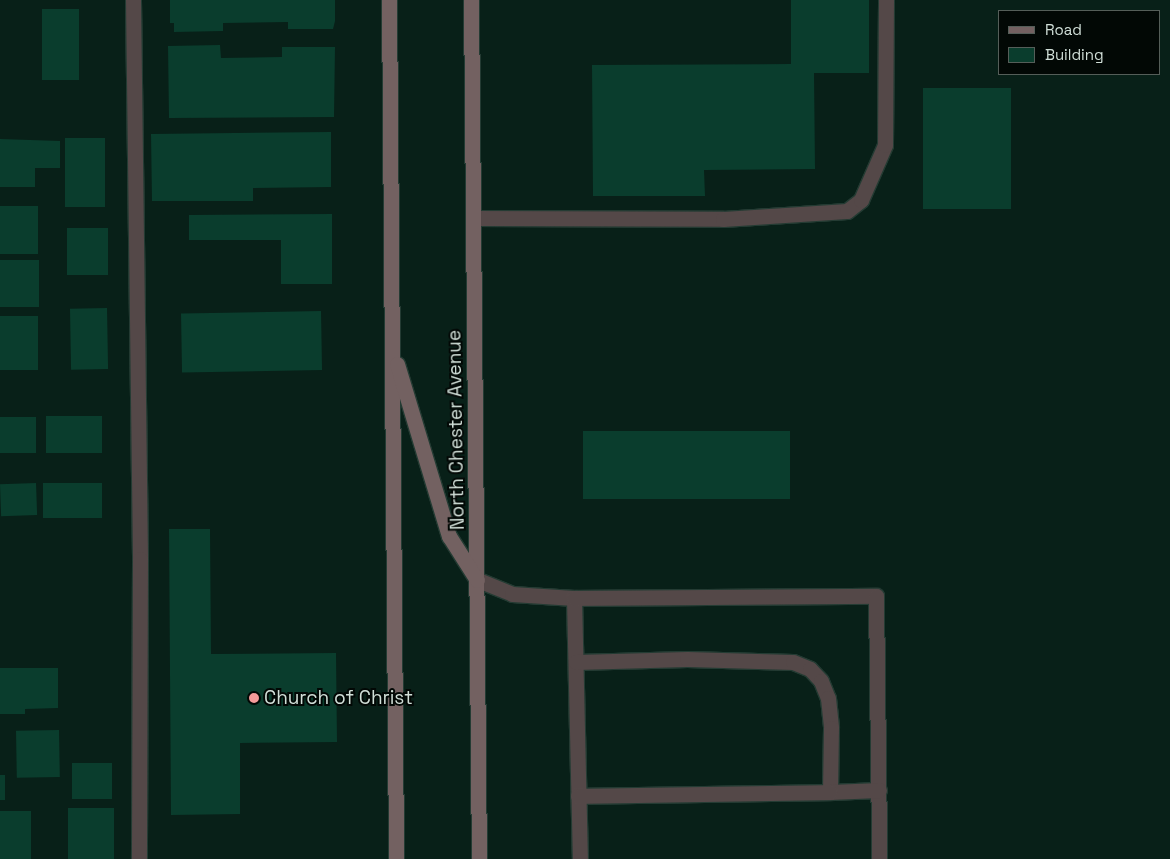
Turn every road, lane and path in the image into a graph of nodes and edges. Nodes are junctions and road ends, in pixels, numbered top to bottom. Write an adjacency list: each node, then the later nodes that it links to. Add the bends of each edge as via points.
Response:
1 (133, 0): 13 (lane, via 140,559)
2 (389, 0): 6 (main road)
3 (471, 0): 5 (main road, North Chester Avenue)
4 (886, 0): 5 (lane, via 884,145 861,200 847,211 723,219)
5 (474, 218): 7 (main road, North Chester Avenue)
6 (392, 346): 7 (main road, via 449,536); 14 (main road)
7 (478, 580): 8 (lane, via 512,594); 15 (main road, North Chester Avenue)
8 (574, 598): 9 (lane); 10 (lane, via 876,596)
9 (576, 662): 11 (lane, via 777,660 810,669 828,698); 12 (lane)
10 (879, 790): 11 (lane); 17 (lane)
11 (830, 792): 12 (lane)
12 (578, 796): 16 (lane)
13 (139, 859)
14 (396, 859)
15 (479, 859)
16 (580, 859)
17 (879, 859)

